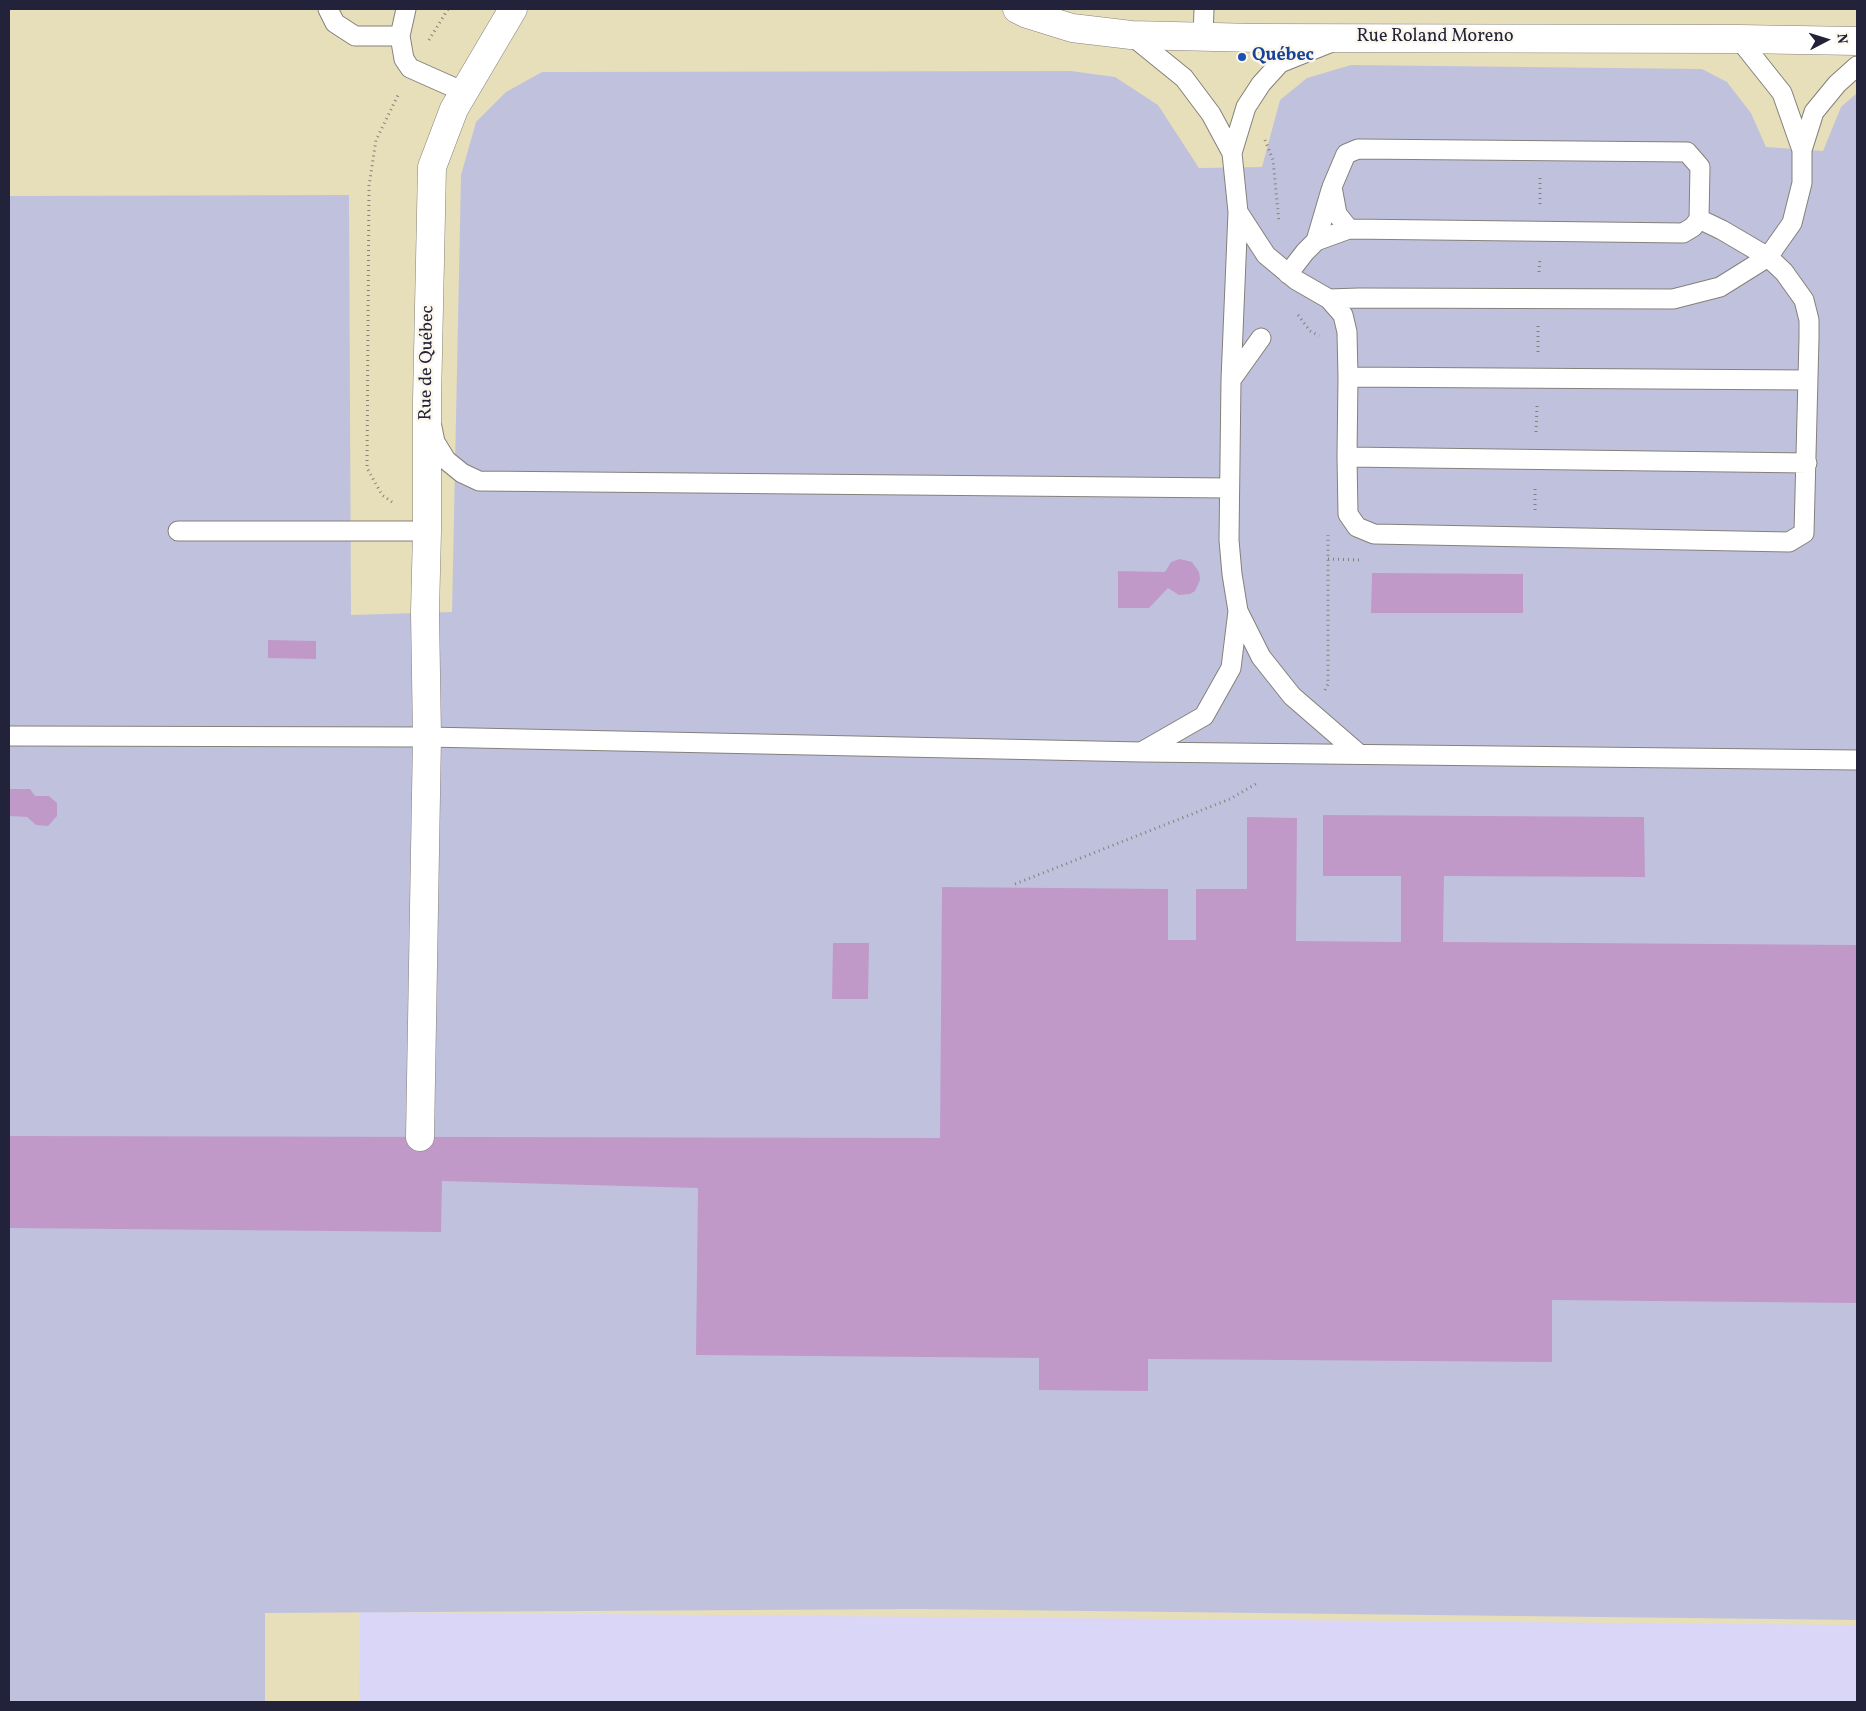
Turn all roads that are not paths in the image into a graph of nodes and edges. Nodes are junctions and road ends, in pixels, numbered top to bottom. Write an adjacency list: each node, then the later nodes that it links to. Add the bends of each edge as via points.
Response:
1 (328, 9): 7 (lane, via 335,24 354,36)
2 (406, 9): 7 (lane)
3 (513, 9): 13 (street, Rue de Québec)
4 (1017, 9): 6 (street, Rue Roland Moreno, via 1072,28)
5 (1204, 9): 8 (lane)
6 (1131, 35): 8 (street, Rue Roland Moreno); 15 (lane, via 1184,78 1211,114)
7 (400, 36): 13 (lane, via 404,59 410,68)
8 (1203, 37): 9 (street, Rue Roland Moreno)
9 (1343, 38): 10 (street, Rue Roland Moreno); 15 (lane, via 1280,63 1246,107)
10 (1740, 39): 11 (street, Rue Roland Moreno); 14 (lane, via 1782,93)
11 (1857, 41)
12 (1857, 66): 14 (lane, via 1814,112)
13 (464, 92): 28 (street, Rue de Québec, via 432,166)
14 (1802, 150): 21 (lane, via 1802,183 1792,223)
15 (1232, 153): 17 (lane)
16 (1332, 187): 18 (lane, via 1346,154 1358,149 1687,152 1700,166); 19 (lane, via 1338,214); 20 (lane)
17 (1238, 212): 22 (lane, via 1266,255); 26 (lane)
18 (1699, 219): 19 (lane, via 1683,233); 21 (lane)
19 (1349, 229): 20 (lane)
20 (1316, 241): 22 (lane)
21 (1768, 256): 23 (lane, via 1720,286 1674,299); 27 (lane, via 1804,300 1809,320)
22 (1284, 270): 23 (lane)
23 (1329, 299): 25 (lane, via 1343,315 1347,332)
24 (1261, 338): 26 (lane)
25 (1348, 377): 27 (lane); 29 (lane)
26 (1232, 380): 31 (lane)
27 (1808, 380): 30 (lane)
28 (427, 400): 31 (lane, via 435,442 446,460 479,481); 32 (street, Rue de Québec)
29 (1347, 457): 30 (lane); 30 (lane, via 1348,514 1357,527 1374,534 1789,542 1804,533)
30 (1806, 463)
31 (1229, 488): 34 (lane, via 1229,540)
32 (427, 519): 33 (lane); 36 (street, Rue de Québec)
33 (178, 531)
34 (1238, 611): 37 (lane, via 1231,668 1204,716); 38 (lane, via 1262,657 1292,696)
35 (9, 736): 36 (lane)
36 (428, 737): 37 (lane); 40 (street, Rue de Québec)
37 (1142, 752): 38 (lane)
38 (1359, 754): 39 (lane)
39 (1857, 760)
40 (420, 1137)

